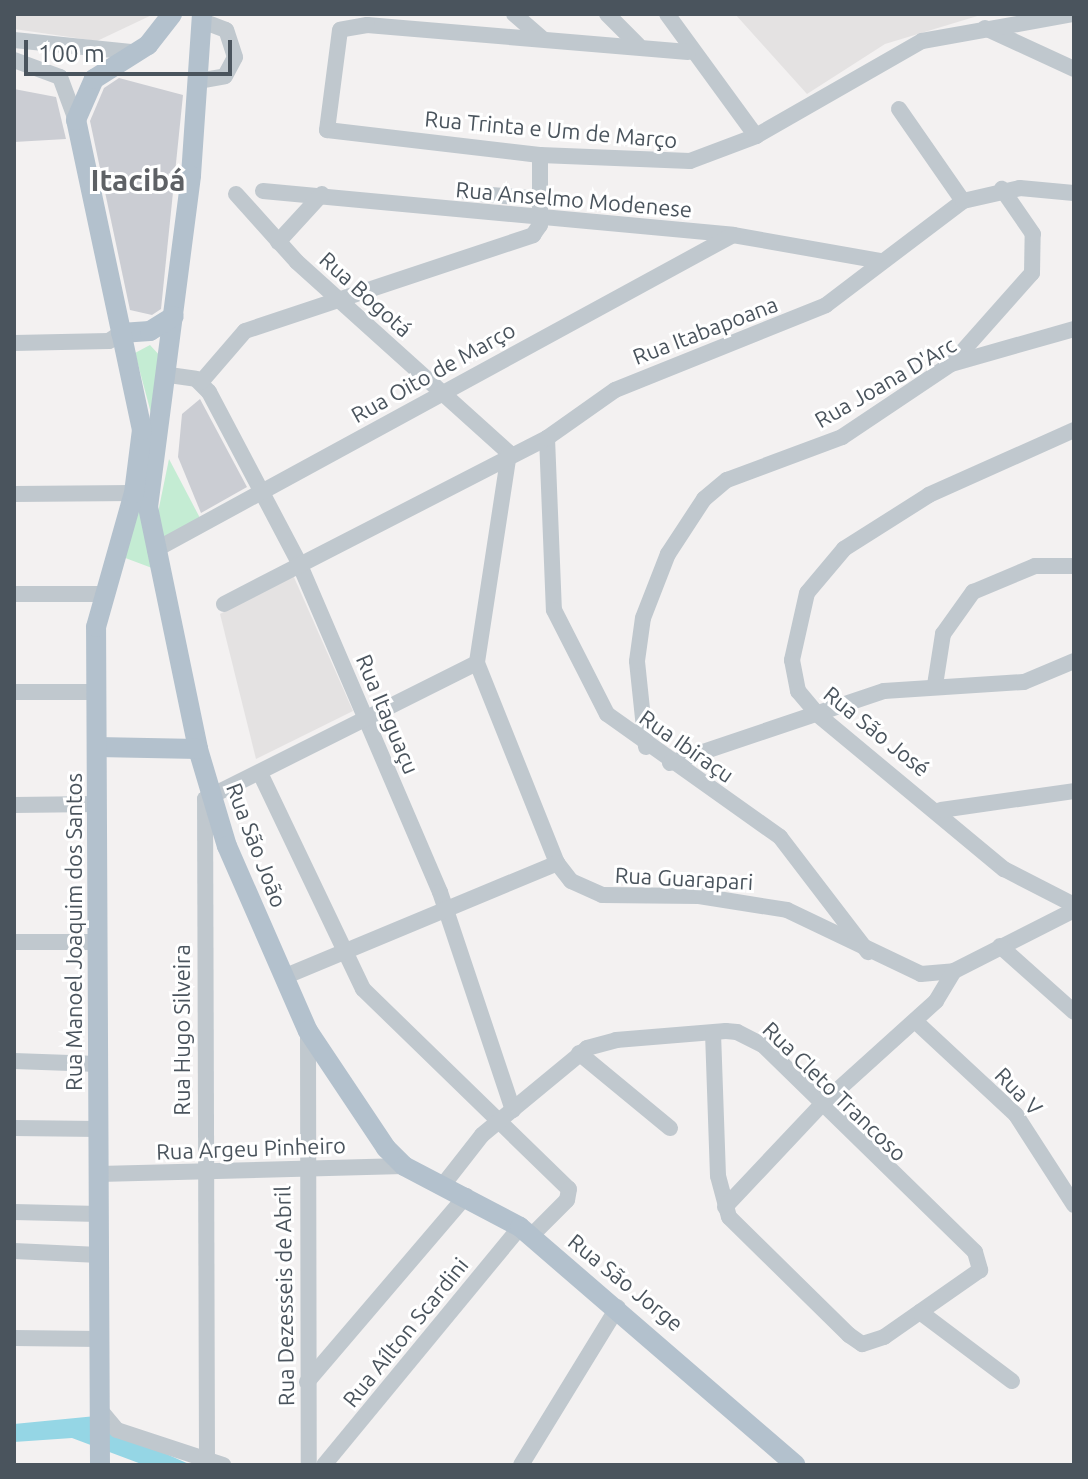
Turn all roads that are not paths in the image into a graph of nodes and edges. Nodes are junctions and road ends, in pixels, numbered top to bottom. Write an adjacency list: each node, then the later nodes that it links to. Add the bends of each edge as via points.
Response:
1 (172, 14): 11 (main road)
2 (514, 14): 8 (street)
3 (607, 14): 10 (street)
4 (667, 14): 12 (street, via 685,34)
5 (1074, 14): 7 (street, Rua Trinta e Um de Março)
6 (202, 18): 15 (main road, Rua Manoel Joaquim dos Santos); 15 (street, via 226,30 235,66)
7 (981, 27): 14 (street); 18 (street, Rua Trinta e Um de Março, via 896,53)
8 (542, 38): 10 (street); 19 (street, Rua Trinta e Um de Março, via 367,25 340,30 327,130)
9 (14, 40): 11 (street, via 108,54)
10 (638, 45): 12 (street)
11 (139, 51): 17 (main road, via 94,79)
12 (688, 52): 18 (street)
13 (14, 60): 17 (street, via 60,77)
14 (1074, 69)
15 (198, 81): 33 (main road, Rua Manoel Joaquim dos Santos)
16 (899, 109): 27 (street)
17 (76, 120): 35 (main road, Rua Manoel Joaquim dos Santos)
18 (756, 136): 19 (street, Rua Trinta e Um de Março, via 672,164)
19 (540, 155): 26 (street)
20 (1002, 189): 23 (street); 27 (street, Rua Itabapoana); 37 (street, via 1033,234 1032,273)
21 (263, 191): 25 (street, Rua Anselmo Modenese)
22 (468, 193): 26 (street)
23 (1074, 193)
24 (236, 194): 30 (street, Rua Bogotá)
25 (322, 194): 28 (street, Rua Anselmo Modenese); 30 (street)
26 (540, 199): 28 (street)
27 (963, 201): 31 (street, Rua Itabapoana)
28 (540, 219): 29 (street, Rua Anselmo Modenese); 32 (street, via 537,231 516,241)
29 (733, 235): 31 (street, Rua Anselmo Modenese); 40 (street, Rua Oito de Março)
30 (278, 242): 32 (street, Rua Bogotá)
31 (880, 261): 42 (street, Rua Itabapoana, via 826,305 632,382)
32 (334, 295): 39 (street, via 245,331); 40 (street, Rua Bogotá)
33 (174, 316): 35 (main road, via 159,328); 38 (main road, Rua Manoel Joaquim dos Santos)
34 (1074, 329): 37 (street, Rua Joana D'Arc)
35 (122, 341): 36 (street); 38 (main road, via 148,340); 46 (main road, Rua Manoel Joaquim dos Santos, via 139,405)
36 (14, 343)
37 (951, 364): 61 (street, Rua Joana D'Arc, via 842,437 727,480 695,509 654,584 638,641)
38 (170, 365): 39 (street); 46 (main road, Rua Manoel Joaquim dos Santos)
39 (201, 382): 44 (street, Rua Itaguaçu)
40 (445, 392): 43 (street, Rua Bogotá); 44 (street, Rua Oito de Março)
41 (1074, 430): 58 (street, Rua São José, via 905,508 828,565 801,608 792,660 798,691)
42 (547, 438): 43 (street, Rua Itabapoana); 61 (street, Rua Ibiraçu, via 554,610 607,714)
43 (509, 453): 48 (street, Rua Itabapoana); 54 (street)
44 (261, 490): 47 (street, Rua Oito de Março); 48 (street, Rua Itaguaçu)
45 (14, 494): 46 (street)
46 (141, 500): 47 (main road, Rua São João); 51 (main road, Rua Manoel Joaquim dos Santos)
47 (155, 550): 62 (main road, Rua São João)
48 (299, 563): 52 (street, Rua Itabapoana); 59 (street, Rua Itaguaçu)
49 (1074, 566): 55 (street, via 1035,566 973,592 943,634)
50 (14, 594): 51 (street)
51 (101, 594): 57 (main road, Rua Manoel Joaquim dos Santos)
52 (224, 604)
53 (1074, 661): 55 (street, via 1036,680)
54 (477, 663): 59 (street); 70 (street, Rua Guarapari)
55 (935, 685): 58 (street, via 884,691)
56 (14, 692): 57 (street)
57 (96, 692): 60 (main road, Rua Manoel Joaquim dos Santos)
58 (817, 714): 63 (street); 69 (street, Rua São José)
59 (366, 718): 64 (street); 72 (street, Rua Itaguaçu)
60 (97, 747): 62 (main road); 67 (main road, Rua Manoel Joaquim dos Santos)
61 (646, 747): 63 (street, Rua Ibiraçu)
62 (198, 749): 66 (main road, Rua São João)
63 (670, 763): 77 (street, Rua Ibiraçu, via 780,837)
64 (260, 773): 66 (street); 76 (street)
65 (1074, 791): 69 (street)
66 (210, 793): 79 (main road, Rua São João); 95 (street, Rua Hugo Silveira, via 203,815)
67 (97, 804): 68 (street); 74 (main road, Rua Manoel Joaquim dos Santos)
68 (14, 805)
69 (941, 810): 71 (street, Rua São José, via 1004,869)
70 (557, 863): 72 (street); 77 (street, Rua Guarapari, via 577,886 602,895 699,896 787,910)
71 (1074, 907): 75 (street, Rua Guarapari)
72 (446, 911): 76 (street); 88 (street, Rua Itaguaçu)
73 (14, 942): 74 (street)
74 (97, 942): 86 (main road, Rua Manoel Joaquim dos Santos)
75 (1000, 946): 78 (street, Rua Guarapari); 80 (street)
76 (342, 952): 79 (street); 89 (street, via 389,1020)
77 (869, 953): 78 (street, Rua Guarapari, via 921,974)
78 (954, 971): 81 (street)
79 (286, 976): 82 (main road, Rua São João)
80 (1074, 1012)
81 (915, 1021): 87 (street); 99 (street, Rua V, via 1016,1115)
82 (308, 1031): 93 (main road, Rua São João); 94 (street, Rua Dezesseis de Abril)
83 (713, 1033): 84 (street, Rua Cleto Trancoso, via 616,1040); 87 (street, Rua Cleto Trancoso, via 755,1039); 100 (street)
84 (579, 1053): 88 (street, Rua Cleto Trancoso); 91 (street)
85 (14, 1061): 86 (street)
86 (98, 1064): 92 (main road, Rua Manoel Joaquim dos Santos)
87 (821, 1105): 100 (street); 107 (street, Rua Cleto Trancoso, via 982,1261)
88 (513, 1110): 89 (street, Rua Cleto Trancoso)
89 (497, 1124): 97 (street, Rua Cleto Trancoso); 103 (street, Rua Aílton Scardini, via 569,1189 567,1200)
90 (14, 1128): 92 (street)
91 (670, 1128)
92 (98, 1129): 96 (main road, Rua Manoel Joaquim dos Santos)
93 (404, 1166): 94 (street, Rua Argeu Pinheiro); 97 (main road, Rua São Jorge)
94 (304, 1170): 95 (street, Rua Argeu Pinheiro); 111 (street, Rua Dezesseis de Abril)
95 (205, 1172): 96 (street, Rua Argeu Pinheiro); 115 (street, Rua Hugo Silveira)
96 (99, 1174): 102 (main road, Rua Manoel Joaquim dos Santos)
97 (443, 1185): 98 (main road, Rua São Jorge)
98 (466, 1196): 103 (main road, Rua São Jorge); 111 (street)
99 (1074, 1205)
100 (725, 1207): 107 (street, via 741,1233 862,1344)
101 (14, 1212): 102 (street)
102 (99, 1214): 105 (main road, Rua Manoel Joaquim dos Santos)
103 (526, 1232): 106 (main road, Rua São Jorge); 117 (street, Rua Aílton Scardini)
104 (14, 1251): 105 (street)
105 (99, 1255): 109 (main road, Rua Manoel Joaquim dos Santos)
106 (618, 1307): 113 (main road, Rua São Jorge); 118 (street)
107 (920, 1312): 110 (street)
108 (14, 1338): 109 (street)
109 (100, 1339): 112 (main road, Rua Manoel Joaquim dos Santos)
110 (1012, 1381)
111 (307, 1382): 116 (street, Rua Dezesseis de Abril)
112 (100, 1413): 114 (main road, Rua Manoel Joaquim dos Santos); 115 (street, via 117,1430)
113 (782, 1460)
114 (100, 1461)
115 (215, 1463)
116 (309, 1465)
117 (324, 1465)
118 (521, 1465)

